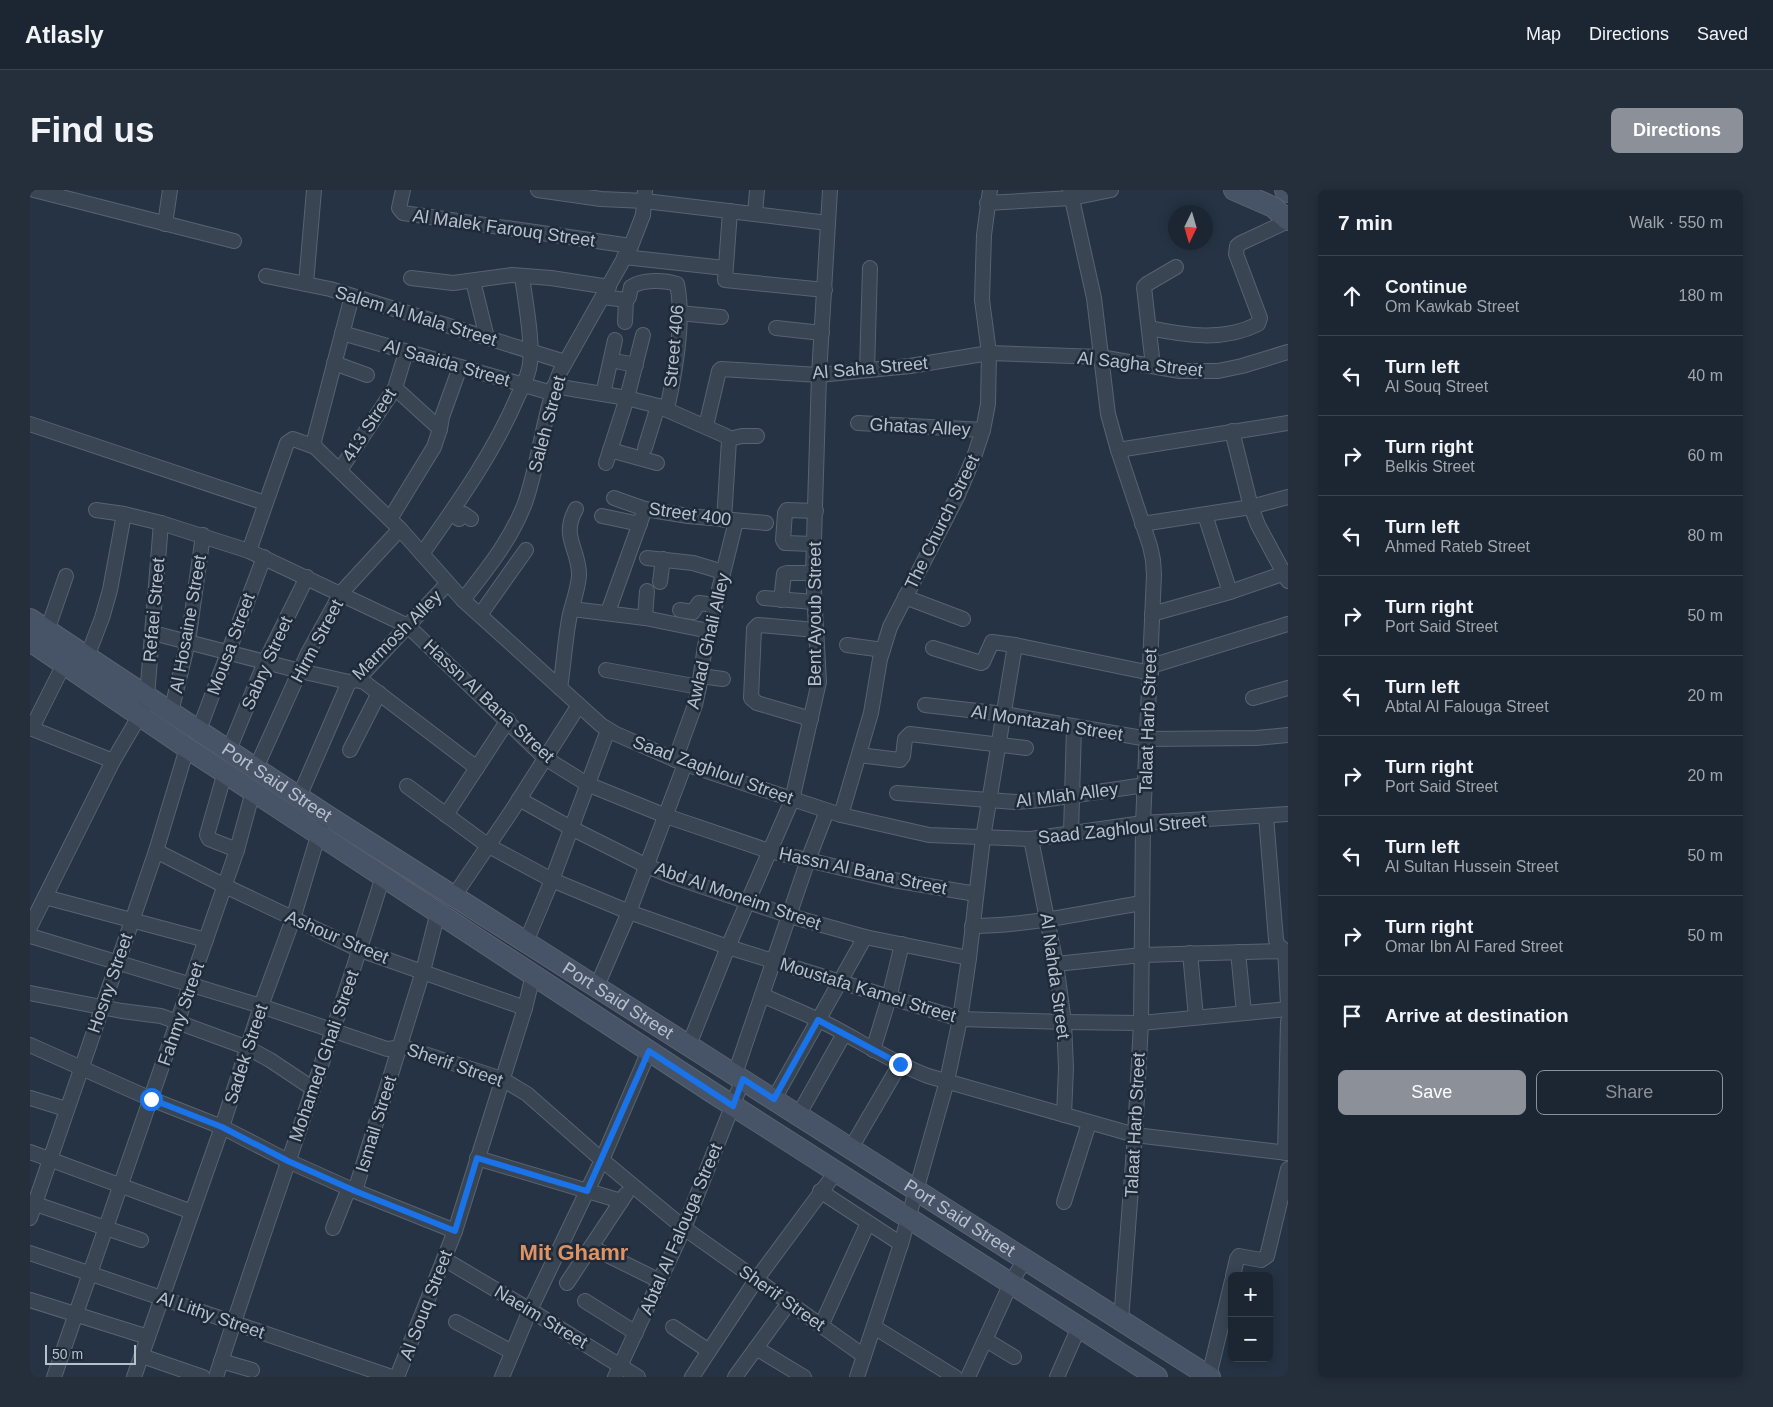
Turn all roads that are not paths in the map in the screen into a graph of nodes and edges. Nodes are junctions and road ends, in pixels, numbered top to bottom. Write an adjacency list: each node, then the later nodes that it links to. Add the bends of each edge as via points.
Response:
1 (34, 190): 19 (street)
2 (170, 190): 19 (street)
3 (312, 190): 29 (street)
4 (403, 190): 21 (street, Al Malek Farouq Street, via 399,208 403,213)
5 (538, 190): 13 (street, via 601,199)
6 (757, 190): 16 (street)
7 (830, 190): 18 (street, Bent Ayoub Street)
8 (1112, 190): 12 (street)
9 (1234, 190): 17 (street, via 1273,207)
10 (1284, 190): 11 (street)
11 (1288, 192)
12 (1071, 194): 14 (street); 48 (street, Talaat Harb Street, via 1094,298)
13 (645, 196): 15 (street); 21 (street, Saleh Street, via 639,229)
14 (989, 197): 47 (street, The Church Street, via 982,300)
15 (730, 211): 16 (street); 24 (street)
16 (755, 214): 18 (street)
17 (1288, 220): 38 (street, via 1237,246 1236,254 1260,318 1258,324 1212,336)
18 (828, 223): 30 (street, Bent Ayoub Street)
19 (165, 224): 20 (street)
20 (234, 241)
21 (627, 251): 24 (street); 31 (street, Saleh Street)
22 (870, 268): 55 (street)
23 (1176, 268): 38 (street, via 1144,287)
24 (725, 274): 30 (street)
25 (266, 276): 29 (street, Salem Al Mala Street)
26 (522, 276): 28 (street); 31 (street, via 551,278); 45 (street)
27 (411, 278): 28 (street, via 453,283)
28 (473, 281): 42 (street)
29 (306, 284): 32 (street, Salem Al Mala Street)
30 (825, 290): 40 (street, Bent Ayoub Street)
31 (606, 292): 33 (street); 49 (street, Saleh Street)
32 (352, 296): 39 (street); 42 (street, Salem Al Mala Street)
33 (626, 300): 34 (street, Street 406, via 636,284 677,284); 36 (street)
34 (679, 313): 35 (street); 63 (street, Street 406, via 676,361)
35 (721, 316)
36 (625, 322)
37 (776, 328): 40 (street)
38 (1148, 328): 53 (street)
39 (342, 333): 44 (street, Al Saaida Street); 51 (street)
40 (822, 333): 57 (street, Bent Ayoub Street)
41 (643, 335): 52 (street)
42 (488, 338): 45 (street, Salem Al Mala Street)
43 (614, 340): 61 (street)
44 (406, 352): 54 (street, Al Saaida Street); 59 (street, 413 Street)
45 (531, 352): 49 (street, Salem Al Mala Street); 58 (street)
46 (1288, 352): 53 (street, Al Sagha Street, via 1218,371)
47 (989, 353): 48 (street, Al Sagha Street); 55 (street, Al Saha Street); 69 (street, The Church Street, via 988,404)
48 (1100, 357): 53 (street, Al Sagha Street); 75 (street, Talaat Harb Street, via 1108,414)
49 (565, 362): 60 (street, Saleh Street)
50 (620, 362): 52 (street)
51 (334, 364): 56 (street); 73 (street)
52 (636, 365): 62 (street)
53 (1153, 366)
54 (460, 367): 58 (street, Al Saaida Street); 68 (street, Hirm Street)
55 (867, 370): 57 (street, Al Saha Street)
56 (367, 375)
57 (819, 375): 67 (street, Al Saha Street, via 720,369); 85 (street, Bent Ayoub Street)
58 (523, 385): 60 (street, Al Saaida Street); 86 (street, via 485,471)
59 (395, 388): 68 (street); 77 (street, 413 Street)
60 (553, 390): 61 (street); 117 (street, Saleh Street, via 525,502 502,549)
61 (603, 394): 62 (street)
62 (627, 398): 63 (street); 76 (street, via 608,456)
63 (662, 407): 67 (street); 74 (street, Street 406)
64 (858, 423): 69 (street, Ghatas Alley)
65 (1288, 423): 70 (street)
66 (30, 424): 80 (street)
67 (706, 426): 72 (street)
68 (440, 429): 94 (street, Hirm Street)
69 (983, 430): 115 (street, The Church Street, via 957,497)
70 (1232, 431): 75 (street); 81 (street)
71 (757, 436): 72 (street)
72 (729, 439): 91 (street, Awlad Ghali Alley)
73 (315, 447): 77 (street, Saad Zaghloul Street); 80 (street, via 290,440)
74 (645, 448)
75 (1118, 450): 96 (street, Talaat Harb Street)
76 (658, 463)
77 (340, 470): 94 (street, Saad Zaghloul Street)
78 (1288, 497): 81 (street)
79 (614, 498): 82 (street, Street 400)
80 (265, 503): 100 (street)
81 (1251, 507): 88 (street); 108 (street)
82 (645, 509): 91 (street, Street 400); 95 (street)
83 (96, 510): 87 (street, Hassn Al Bana Street)
84 (576, 510): 121 (street, via 569,532 579,576)
85 (816, 511): 98 (street, Bent Ayoub Street); 98 (street, via 787,510 785,513 784,542)
86 (451, 513): 90 (street, via 459,519 465,514); 101 (street)
87 (124, 514): 92 (street, Hassn Al Bana Street); 141 (street, via 110,590)
88 (1205, 514): 96 (street); 113 (street)
89 (602, 516): 95 (street)
90 (471, 519)
91 (730, 521): 93 (street, Street 400); 105 (street, Awlad Ghali Alley)
92 (161, 523): 97 (street, Hassn Al Bana Street); 133 (street, Refaei Street)
93 (766, 523)
94 (395, 524): 101 (street, Saad Zaghloul Street); 114 (street, Hirm Street)
95 (640, 524): 123 (street)
96 (1142, 524): 124 (street, Talaat Harb Street, via 1153,560)
97 (203, 535): 100 (street, Hassn Al Bana Street); 135 (street, Al Hosaine Street)
98 (814, 544): 106 (street, Bent Ayoub Street)
99 (526, 550): 125 (street, via 518,571)
100 (249, 551): 102 (street, Hassn Al Bana Street)
101 (422, 554): 111 (street, Saad Zaghloul Street)
102 (264, 557): 109 (street, Hassn Al Bana Street); 140 (street, Mousa Street)
103 (647, 558): 104 (street)
104 (663, 559): 105 (street); 110 (street)
105 (723, 572): 120 (street, Awlad Ghali Alley)
106 (813, 573): 118 (street, via 784,574); 119 (street, Bent Ayoub Street)
107 (66, 576): 134 (street)
108 (1287, 576): 113 (street)
109 (307, 577): 114 (street, Hassn Al Bana Street); 142 (street, Sabry Street)
110 (660, 582)
111 (447, 584): 117 (street, Saad Zaghloul Street); 130 (street, Marmosh Alley)
112 (647, 591): 126 (street)
113 (1230, 592): 124 (street)
114 (341, 593): 130 (street, Hassn Al Bana Street); 146 (street, Hirm Street)
115 (906, 596): 127 (street); 139 (street, The Church Street, via 890,627)
116 (764, 598): 118 (street)
117 (463, 600): 125 (street, Saad Zaghloul Street)
118 (781, 600): 119 (street)
119 (814, 602): 131 (street, Bent Ayoub Street)
120 (715, 605): 122 (street, via 699,603 693,612); 132 (street, Awlad Ghali Alley)
121 (572, 609): 123 (street); 150 (street)
122 (680, 610)
123 (608, 612): 126 (street)
124 (1152, 614): 145 (street, Talaat Harb Street)
125 (480, 615): 150 (street, Saad Zaghloul Street)
126 (645, 618): 132 (street)
127 (963, 619)
128 (30, 620): 134 (street, Port Said Street)
129 (1288, 624): 145 (street)
130 (408, 626): 148 (street, Marmosh Alley); 161 (street, Hassn Al Bana Street)
131 (816, 630): 160 (street, Bent Ayoub Street, via 819,674); 160 (street, via 758,625 754,629 751,698)
132 (709, 632): 149 (street, Awlad Ghali Alley)
133 (153, 633): 135 (street); 153 (street, Refaei Street)
134 (38, 636): 141 (street, Port Said Street); 143 (street, Port Said Street)
135 (188, 642): 140 (street); 157 (street, Al Hosaine Street)
136 (847, 645): 139 (street)
137 (1015, 645): 138 (street, via 992,642 981,663); 145 (street); 158 (street)
138 (933, 648)
139 (883, 650): 173 (street, The Church Street)
140 (228, 652): 142 (street); 164 (street, Mousa Street)
141 (86, 657): 153 (street, Port Said Street)
142 (265, 662): 146 (street); 171 (street, Sabry Street)
143 (64, 664): 159 (street, Port Said Street); 163 (street)
144 (606, 670): 149 (street)
145 (1151, 670): 167 (street, Talaat Harb Street)
146 (300, 671): 148 (street); 177 (street, Hirm Street)
147 (723, 679): 149 (street)
148 (353, 681): 152 (street, via 364,682); 186 (street, Marmosh Alley)
149 (700, 682): 176 (street, Awlad Ghali Alley)
150 (560, 688): 155 (street, Saad Zaghloul Street)
151 (1288, 688): 154 (street)
152 (379, 693): 172 (street); 178 (street)
153 (147, 696): 157 (street, Port Said Street); 159 (street, Refaei Street)
154 (1253, 698)
155 (579, 705): 165 (street, Saad Zaghloul Street); 174 (street)
156 (925, 705): 158 (street, Al Montazah Street)
157 (171, 712): 164 (street, Port Said Street)
158 (1004, 714): 162 (street, Al Montazah Street); 168 (street)
159 (140, 715): 169 (street, Port Said Street); 175 (street, Refaei Street)
160 (811, 718): 188 (street, Bent Ayoub Street)
161 (508, 720): 174 (street, Hassn Al Bana Street); 178 (street)
162 (1074, 727): 167 (street, Al Montazah Street); 185 (street)
163 (31, 728): 175 (street)
164 (199, 730): 171 (street, Port Said Street)
165 (608, 730): 176 (street, Saad Zaghloul Street); 180 (street)
166 (1288, 735): 167 (street, Al Montazah Street)
167 (1148, 739): 181 (street, Talaat Harb Street)
168 (999, 744): 170 (street); 173 (street, via 910,734 905,738 900,760); 189 (street)
169 (187, 748): 179 (street, Port Said Street); 205 (street, Hosny Street)
170 (1026, 748)
171 (229, 750): 177 (street, Port Said Street)
172 (350, 750)
173 (859, 755): 194 (street, The Church Street)
174 (545, 758): 180 (street, Hassn Al Bana Street); 187 (street)
175 (113, 761): 213 (street, Refaei Street)
176 (680, 762): 188 (street, Saad Zaghloul Street); 195 (street, Awlad Ghali Alley)
177 (256, 768): 186 (street, Port Said Street)
178 (477, 768): 193 (street)
179 (225, 772): 183 (street, Port Said Street); 204 (street, via 206,835)
180 (587, 784): 195 (street, Hassn Al Bana Street); 198 (street)
181 (1145, 785): 185 (street, Al Mlah Alley); 197 (street, Talaat Harb Street)
182 (407, 786): 193 (street, Moustafa Kamel Street)
183 (254, 791): 200 (street, Port Said Street); 204 (street, Fahmy Street)
184 (897, 794): 189 (street, Al Mlah Alley)
185 (1072, 795): 189 (street, Al Mlah Alley, via 1015,802); 199 (street)
186 (299, 796): 191 (street, Port Said Street)
187 (519, 799): 198 (street, Abd Al Moneim Street); 203 (street)
188 (792, 800): 190 (street, Saad Zaghloul Street); 206 (street, Bent Ayoub Street)
189 (989, 801): 201 (street)
190 (827, 811): 194 (street, Saad Zaghloul Street); 207 (street, Abtal Al Falouga Street)
191 (326, 814): 200 (street, Sadek Street); 214 (street, Port Said Street)
192 (1288, 814): 196 (street, Saad Zaghloul Street)
193 (446, 815): 203 (street, Moustafa Kamel Street)
194 (841, 815): 201 (street, Saad Zaghloul Street, via 929,835)
195 (666, 816): 206 (street, Hassn Al Bana Street); 208 (street, Awlad Ghali Alley)
196 (1266, 816): 197 (street, Saad Zaghloul Street); 232 (street, via 1276,940)
197 (1144, 823): 199 (street, Saad Zaghloul Street); 216 (street, Talaat Harb Street)
198 (571, 828): 208 (street, Abd Al Moneim Street); 210 (street)
199 (1071, 833): 202 (street, Saad Zaghloul Street)
200 (318, 834): 209 (street, Port Said Street); 220 (street, Sadek Street)
201 (982, 838): 202 (street, Saad Zaghloul Street); 212 (street)
202 (1031, 838): 221 (street, Al Nahda Street)
203 (487, 845): 210 (street, Moustafa Kamel Street); 214 (street)
204 (237, 850): 211 (street, Fahmy Street)
205 (156, 851): 211 (street, Ashour Street); 222 (street, Hosny Street)
206 (769, 851): 207 (street, Hassn Al Bana Street); 215 (street, Bent Ayoub Street)
207 (808, 860): 212 (street, Hassn Al Bana Street, via 893,880); 219 (street, Abtal Al Falouga Street)
208 (647, 866): 215 (street, Abd Al Moneim Street); 218 (street, Awlad Ghali Alley)
209 (383, 876): 217 (street, Port Said Street); 231 (street, Mohamed Ghali Street)
210 (552, 880): 218 (street, Moustafa Kamel Street); 228 (street)
211 (225, 886): 220 (street, Ashour Street); 227 (street, Fahmy Street)
212 (976, 894): 223 (street)
213 (45, 896): 222 (street); 224 (street, Refaei Street)
214 (454, 896): 228 (street, Port Said Street)
215 (748, 902): 219 (street, Abd Al Moneim Street); 230 (street, Bent Ayoub Street)
216 (1142, 903): 221 (street); 235 (street, Talaat Harb Street)
217 (438, 912): 240 (street, Ismail Street); 241 (street, Port Said Street)
218 (629, 912): 230 (street, Moustafa Kamel Street); 244 (street, Awlad Ghali Alley)
219 (790, 916): 226 (street, Abd Al Moneim Street); 237 (street, Abtal Al Falouga Street)
220 (293, 919): 231 (street, Ashour Street); 250 (street, Sadek Street)
221 (1047, 919): 223 (street, via 1001,926); 239 (street, Al Nahda Street)
222 (132, 920): 227 (street); 238 (street, Hosny Street)
223 (972, 926): 236 (street)
224 (30, 927)
225 (30, 936): 238 (street, Sherif Street)
226 (865, 937): 229 (street, Abd Al Moneim Street); 242 (street)
227 (206, 940): 243 (street, Fahmy Street)
228 (526, 942): 244 (street, Port Said Street)
229 (902, 944): 236 (street, Abd Al Moneim Street); 247 (street)
230 (728, 947): 237 (street, Moustafa Kamel Street); 264 (street, Bent Ayoub Street)
231 (360, 950): 240 (street, Ashour Street); 261 (street, Mohamed Ghali Street)
232 (1285, 951): 233 (street); 248 (street)
233 (1238, 952): 234 (street); 253 (street)
234 (1190, 954): 235 (street); 254 (street)
235 (1142, 955): 239 (street); 260 (street, Talaat Harb Street)
236 (969, 958): 255 (street)
237 (774, 961): 242 (street, Moustafa Kamel Street); 246 (street, Abtal Al Falouga Street)
238 (117, 962): 243 (street, Sherif Street); 249 (street, Hosny Street)
239 (1056, 964): 259 (street, Al Nahda Street)
240 (423, 971): 251 (street, Ashour Street); 265 (street, Ismail Street)
241 (533, 974): 251 (street, Al Souq Street); 268 (street, Port Said Street)
242 (839, 982): 247 (street, Moustafa Kamel Street); 256 (street)
243 (191, 984): 250 (street, Sherif Street); 258 (street, Fahmy Street)
244 (597, 986): 264 (street, Port Said Street)
245 (30, 994): 249 (street)
246 (762, 995): 256 (street); 271 (street, Abtal Al Falouga Street)
247 (889, 998): 255 (street, Moustafa Kamel Street); 267 (street)
248 (1288, 1004)
249 (101, 1006): 258 (street, via 161,1016); 270 (street, Hosny Street)
250 (261, 1006): 261 (street, Sherif Street); 266 (street, Sadek Street)
251 (525, 1008): 272 (street, Al Souq Street)
252 (1288, 1009): 253 (street, Moustafa Kamel Street)
253 (1244, 1013): 254 (street, Moustafa Kamel Street)
254 (1196, 1017): 260 (street, Moustafa Kamel Street)
255 (960, 1019): 259 (street, Moustafa Kamel Street); 273 (street)
256 (818, 1020): 262 (street); 277 (street)
257 (1288, 1021): 287 (street)
258 (177, 1022): 266 (street); 276 (street, Fahmy Street)
259 (1064, 1022): 260 (street, Moustafa Kamel Street); 281 (street, Al Nahda Street)
260 (1141, 1023): 284 (street, Talaat Harb Street)
261 (332, 1030): 265 (street, Sherif Street, via 387,1049); 274 (street, Mohamed Ghali Street)
262 (844, 1034): 267 (street); 280 (street)
263 (30, 1045): 270 (street)
264 (689, 1045): 271 (street, Port Said Street)
265 (400, 1046): 272 (street, Sherif Street); 296 (street, Ismail Street)
266 (248, 1048): 274 (street); 283 (street, Sadek Street)
267 (873, 1050): 269 (street)
268 (649, 1051): 278 (street, Port Said Street); 290 (street)
269 (900, 1064): 273 (street); 285 (street)
270 (81, 1067): 276 (street); 279 (street, Hosny Street)
271 (739, 1076): 277 (street, Port Said Street); 278 (street, Abtal Al Falouga Street)
272 (502, 1079): 288 (street, Al Souq Street); 290 (street, Sherif Street, via 527,1094)
273 (947, 1081): 281 (street); 297 (street)
274 (312, 1088): 291 (street, Mohamed Ghali Street)
275 (30, 1098): 279 (street)
276 (151, 1099): 283 (street); 295 (street, Fahmy Street)
277 (774, 1099): 280 (street, Port Said Street)
278 (733, 1106): 293 (street, Port Said Street); 309 (street, Abtal Al Falouga Street)
279 (66, 1109): 289 (street, Hosny Street)
280 (799, 1114): 285 (street, Port Said Street)
281 (1064, 1115): 282 (street)
282 (1089, 1123): 284 (street); 301 (street)
283 (222, 1127): 291 (street); 303 (street, Sadek Street)
284 (1135, 1135): 287 (street); 330 (street, Talaat Harb Street)
285 (851, 1148): 297 (street, Port Said Street)
286 (30, 1152): 289 (street)
287 (1286, 1153)
288 (477, 1158): 298 (street); 310 (street, Al Souq Street)
289 (49, 1159): 295 (street); 302 (street, Hosny Street)
290 (602, 1160): 294 (street, Sherif Street); 298 (street)
291 (288, 1161): 296 (street); 331 (street, Mohamed Ghali Street)
292 (1288, 1169): 317 (street, via 1267,1256 1262,1260 1239,1256)
293 (836, 1172): 299 (street); 305 (street, Port Said Street)
294 (632, 1185): 300 (street); 309 (street, Sherif Street)
295 (122, 1186): 303 (street); 307 (street, Fahmy Street)
296 (352, 1189): 308 (street, Ismail Street); 310 (street)
297 (916, 1190): 305 (street); 316 (street, Port Said Street)
298 (587, 1191): 300 (street); 328 (street)
299 (820, 1191): 306 (street); 319 (street)
300 (621, 1201): 313 (street)
301 (1064, 1202)
302 (32, 1203): 304 (street, Hosny Street); 307 (street)
303 (192, 1212): 324 (street, Sadek Street)
304 (30, 1218)
305 (909, 1218): 312 (street); 322 (street, Port Said Street)
306 (868, 1223): 312 (street); 333 (street)
307 (107, 1228): 311 (street); 318 (street, Fahmy Street)
308 (333, 1228)
309 (684, 1228): 319 (street, Sherif Street); 320 (street, Abtal Al Falouga Street)
310 (455, 1231): 315 (street, Al Souq Street)
311 (142, 1240)
312 (901, 1244): 335 (street)
313 (591, 1247): 320 (street); 321 (street)
314 (30, 1253): 318 (street, Al Lithy Street)
315 (444, 1259): 328 (street, Naeim Street); 357 (street, Al Souq Street)
316 (1025, 1259): 322 (street); 330 (street, Port Said Street)
317 (1234, 1272)
318 (91, 1273): 324 (street, Al Lithy Street); 329 (street, Fahmy Street)
319 (756, 1280): 327 (street, Sherif Street); 342 (street)
320 (660, 1281): 337 (street, Abtal Al Falouga Street)
321 (567, 1283)
322 (1011, 1283): 336 (street, Port Said Street); 339 (street)
323 (1228, 1292): 350 (street)
324 (162, 1298): 331 (street, Al Lithy Street); 338 (street, Sadek Street)
325 (30, 1300): 329 (street)
326 (585, 1301): 337 (street)
327 (788, 1304): 333 (street, Sherif Street); 340 (street)
328 (530, 1310): 343 (street); 349 (street, Naeim Street)
329 (77, 1314): 338 (street); 352 (street, Fahmy Street)
330 (1121, 1321): 341 (street, Port Said Street)
331 (234, 1322): 347 (street, Mohamed Ghali Street); 356 (street, Al Lithy Street)
332 (456, 1322): 343 (street)
333 (821, 1326): 345 (street, Sherif Street)
334 (673, 1327): 342 (street)
335 (874, 1327): 345 (street); 364 (street)
336 (1079, 1327): 351 (street, Port Said Street); 366 (street)
337 (636, 1333): 349 (street, Abtal Al Falouga Street)
338 (148, 1337): 344 (street, Sadek Street)
339 (986, 1340): 346 (street); 365 (street)
340 (756, 1348): 361 (street); 362 (street)
341 (1166, 1350): 350 (street, Port Said Street); 351 (street, via 1165,1366)
342 (709, 1351): 360 (street)
343 (512, 1352): 358 (street)
344 (142, 1356): 353 (street, Sadek Street); 354 (street)
345 (864, 1356): 363 (street)
346 (1014, 1357)
347 (221, 1361): 348 (street); 355 (street, Mohamed Ghali Street)
348 (252, 1370)
349 (618, 1371): 359 (street, Naeim Street)
350 (1199, 1375)
351 (1152, 1376)
352 (54, 1377)
353 (134, 1377)
354 (202, 1377)
355 (216, 1377)
356 (392, 1377)
357 (397, 1377)
358 (502, 1377)
359 (638, 1377)
360 (692, 1377)
361 (735, 1377)
362 (804, 1377)
363 (856, 1377)
364 (955, 1377)
365 (968, 1377)
366 (1057, 1377)

